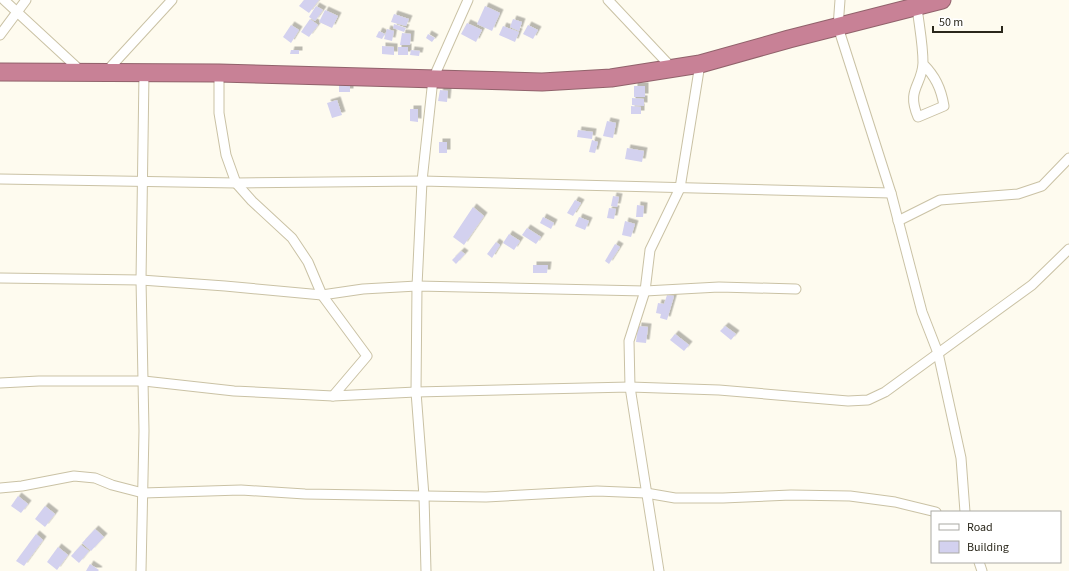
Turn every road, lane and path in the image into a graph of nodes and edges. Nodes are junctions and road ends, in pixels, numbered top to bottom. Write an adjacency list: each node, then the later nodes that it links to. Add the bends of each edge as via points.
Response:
1 (4, 0): 9 (street)
2 (26, 0): 9 (street)
3 (172, 0): 19 (street)
4 (468, 0): 20 (street)
5 (608, 0): 14 (street)
6 (840, 0): 10 (street)
7 (942, 0): 8 (highway)
8 (917, 7): 10 (highway); 13 (street)
9 (16, 12): 11 (street); 16 (street)
10 (838, 27): 12 (highway); 27 (street)
11 (0, 35)
12 (700, 64): 14 (highway); 26 (street)
13 (923, 64): 13 (street, via 913,92 914,108 918,116 944,106 941,90 933,74)
14 (673, 69): 20 (highway, via 611,78 542,82)
15 (0, 72): 16 (highway)
16 (83, 72): 19 (highway)
17 (144, 73): 18 (highway); 19 (highway); 24 (street)
18 (219, 73): 20 (highway); 25 (street, via 219,113 226,155)
19 (104, 74)
20 (433, 79): 23 (street)
21 (1069, 158): 28 (street, via 1042,186 1018,194 940,200)
22 (0, 179): 24 (street)
23 (422, 181): 25 (street); 26 (street); 32 (street)
24 (143, 182): 25 (street); 31 (street)
25 (236, 183): 35 (street, via 292,238 308,262)
26 (680, 188): 27 (street); 34 (street, via 650,250)
27 (891, 193): 28 (street)
28 (898, 221): 36 (street, via 922,312)
29 (1069, 249): 36 (street, via 1032,285)
30 (0, 278): 31 (street)
31 (141, 280): 35 (street); 37 (street)
32 (417, 286): 34 (street); 35 (street, via 363,289); 40 (street)
33 (796, 289): 34 (street, via 720,287)
34 (645, 291): 39 (street, via 629,341)
35 (322, 295): 41 (street, via 367,356)
36 (938, 353): 39 (street, via 884,392 868,400 848,401 719,390); 47 (street, via 961,458)
37 (144, 380): 38 (street); 41 (street, via 234,391); 43 (street)
38 (0, 383)
39 (630, 387): 40 (street); 44 (street)
40 (416, 392): 41 (street); 45 (street)
41 (333, 396)
42 (0, 488): 43 (street, via 74,476 95,478)
43 (143, 493): 45 (street, via 242,490); 48 (street)
44 (646, 493): 45 (street, via 597,491 486,497); 46 (street, via 675,498 850,496 895,502); 50 (street)
45 (424, 496): 49 (street)
46 (932, 511)
47 (966, 511)
48 (141, 571)
49 (426, 571)
50 (659, 571)

